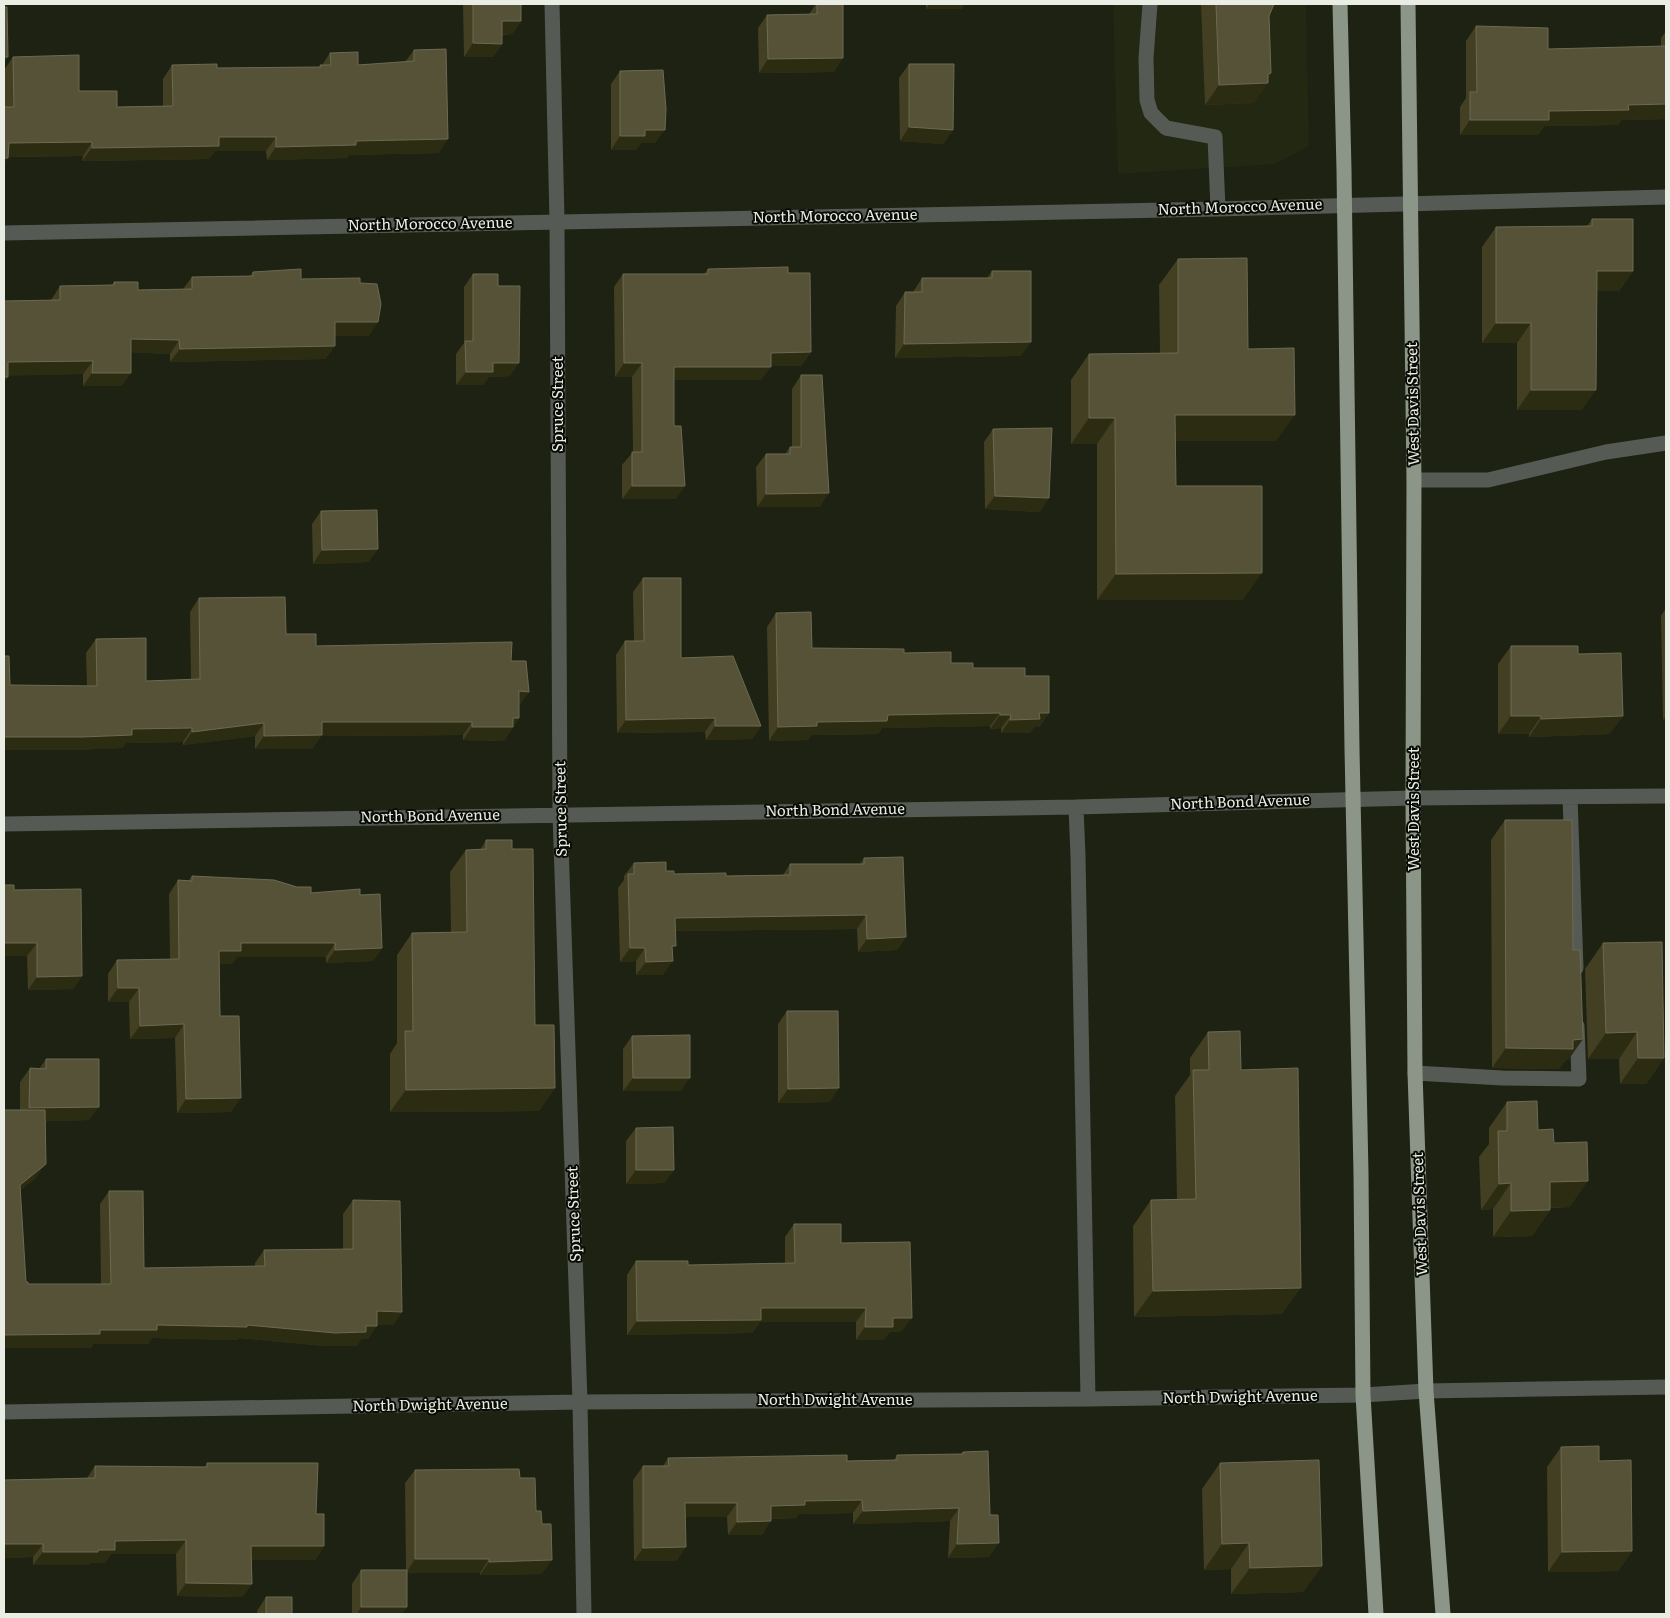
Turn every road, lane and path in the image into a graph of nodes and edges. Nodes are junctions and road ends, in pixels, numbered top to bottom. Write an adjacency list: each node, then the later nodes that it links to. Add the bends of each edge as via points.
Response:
1 (552, 4): 9 (street, Spruce Street)
2 (1150, 4): 8 (street, via 1146,100 1151,113 1166,128 1215,137)
3 (1340, 4): 7 (main road)
4 (1408, 4): 6 (main road, West Davis Street)
5 (1666, 197): 6 (street, North Morocco Avenue)
6 (1411, 203): 7 (street, North Morocco Avenue); 12 (main road, West Davis Street)
7 (1345, 204): 8 (street, North Morocco Avenue); 16 (main road)
8 (1218, 209): 9 (street, North Morocco Avenue)
9 (557, 221): 10 (street, North Morocco Avenue); 18 (street, Spruce Street)
10 (4, 233)
11 (1666, 444): 12 (street, via 1606,452 1488,480)
12 (1414, 480): 15 (main road, West Davis Street)
13 (1666, 796): 14 (street, North Bond Avenue)
14 (1570, 797): 15 (street, North Bond Avenue); 20 (street)
15 (1413, 798): 16 (street, North Bond Avenue); 22 (main road, West Davis Street)
16 (1353, 799): 17 (street, North Bond Avenue); 25 (main road)
17 (1076, 807): 18 (street, North Bond Avenue); 26 (street)
18 (560, 814): 19 (street, North Bond Avenue); 27 (street, Spruce Street)
19 (4, 824)
20 (1576, 981)
21 (1577, 1010): 22 (street, via 1579,1079)
22 (1415, 1073): 24 (main road, West Davis Street)
23 (1666, 1387): 24 (street, North Dwight Avenue)
24 (1426, 1391): 25 (street, North Dwight Avenue); 31 (main road, West Davis Street)
25 (1363, 1395): 26 (street, North Dwight Avenue); 30 (main road)
26 (1088, 1399): 27 (street, North Dwight Avenue)
27 (580, 1402): 28 (street, North Dwight Avenue); 29 (street, Spruce Street)
28 (4, 1412)
29 (584, 1614)
30 (1376, 1614)
31 (1443, 1614)

